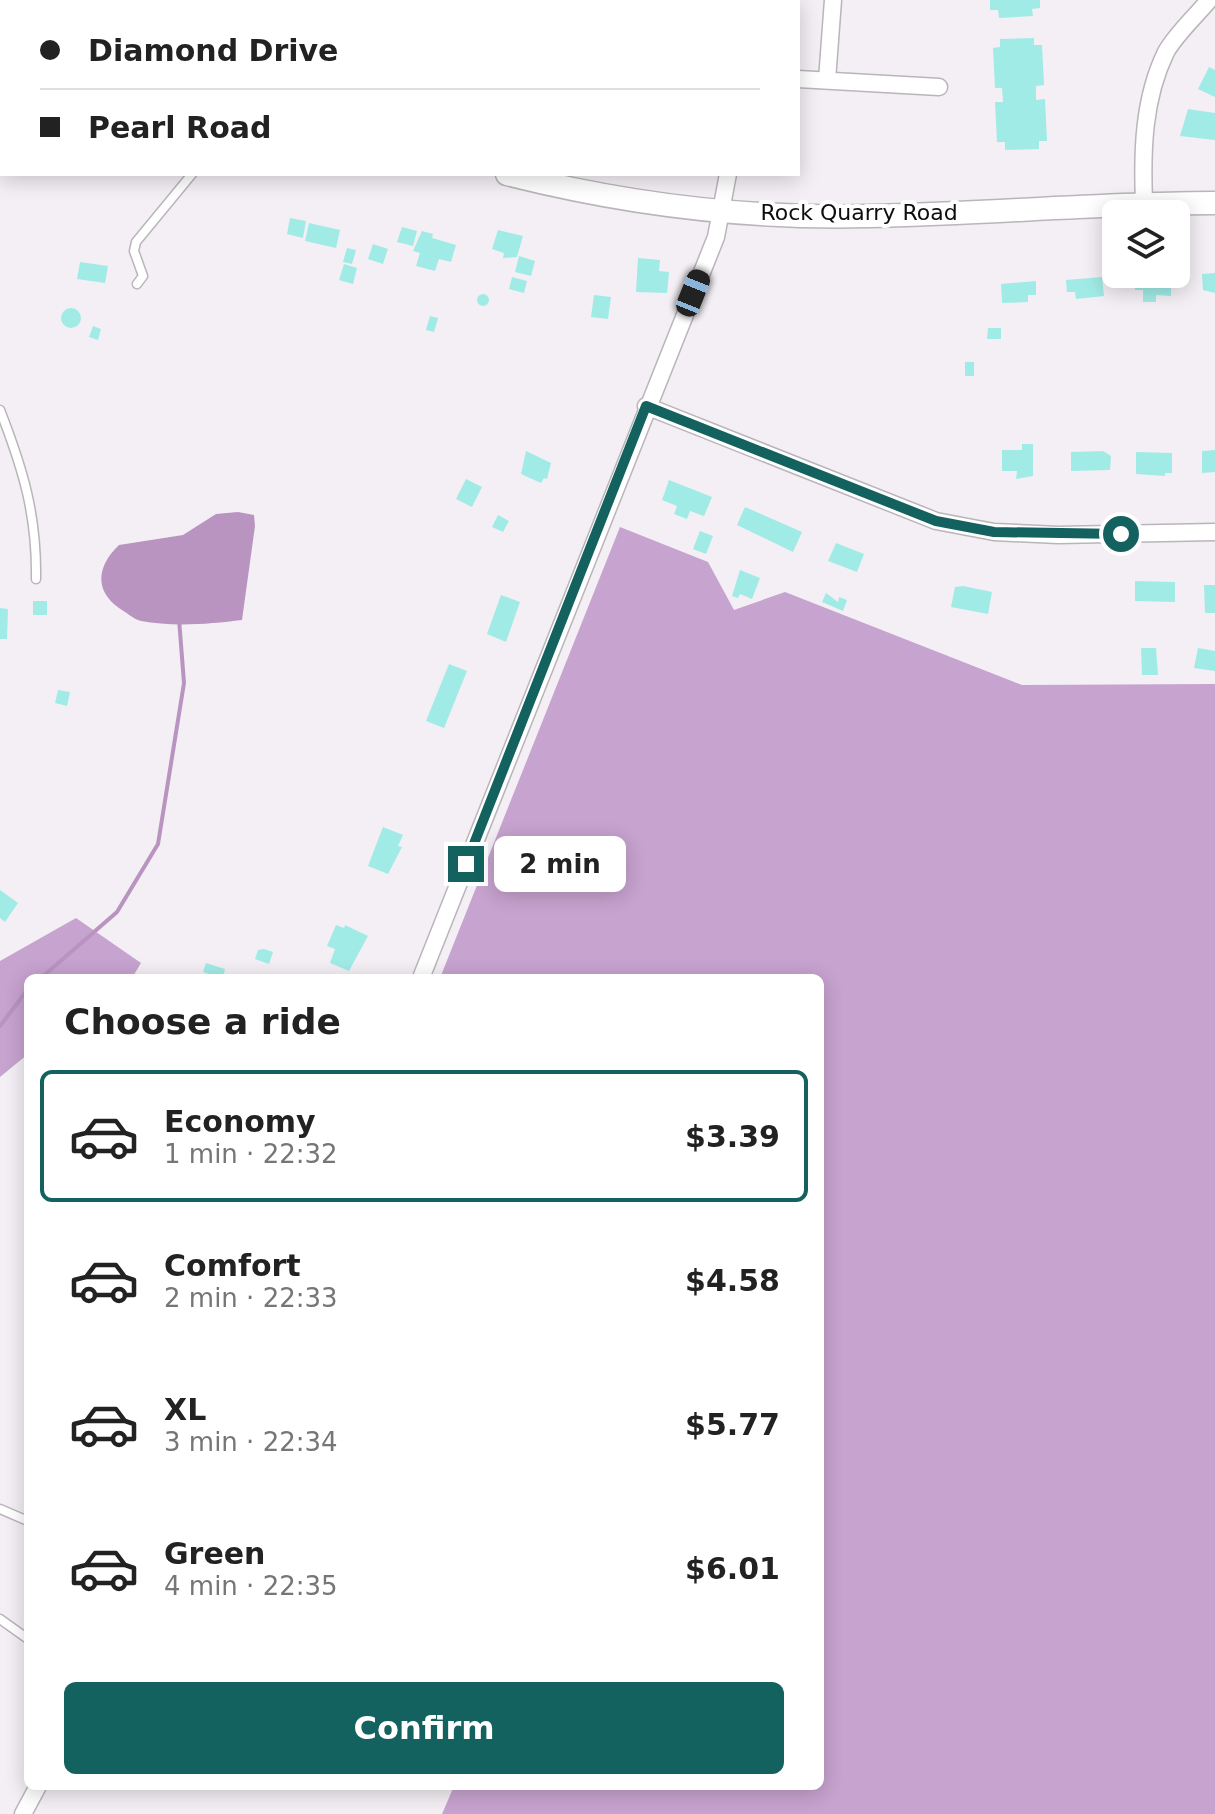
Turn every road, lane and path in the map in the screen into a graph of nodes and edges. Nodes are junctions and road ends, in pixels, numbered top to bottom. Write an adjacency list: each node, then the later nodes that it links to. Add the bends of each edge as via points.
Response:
1 (833, 0): 4 (street)
2 (1209, 0): 9 (street, via 1167,50 1148,103)
3 (800, 79): 4 (street)
4 (827, 80): 5 (street)
5 (939, 87)
6 (190, 176): 14 (lane, via 136,242 143,276)
7 (515, 176): 13 (main road, Rock Quarry Road, via 571,190)
8 (728, 176): 13 (street)
9 (1144, 200)
10 (1190, 203): 11 (main road, Rock Quarry Road)
11 (1215, 203)
12 (1102, 205): 13 (main road, Rock Quarry Road, via 867,217)
13 (723, 212): 15 (street)
14 (137, 284)
15 (646, 406): 17 (street, via 936,521 1042,534); 19 (street)
16 (0, 410): 18 (lane, via 29,494 37,533)
17 (1215, 532)
18 (36, 579)
19 (423, 974)
20 (0, 1509): 21 (lane)
21 (24, 1519)
22 (0, 1619): 23 (lane)
23 (24, 1636)
24 (36, 1790): 25 (street)
25 (23, 1814)

